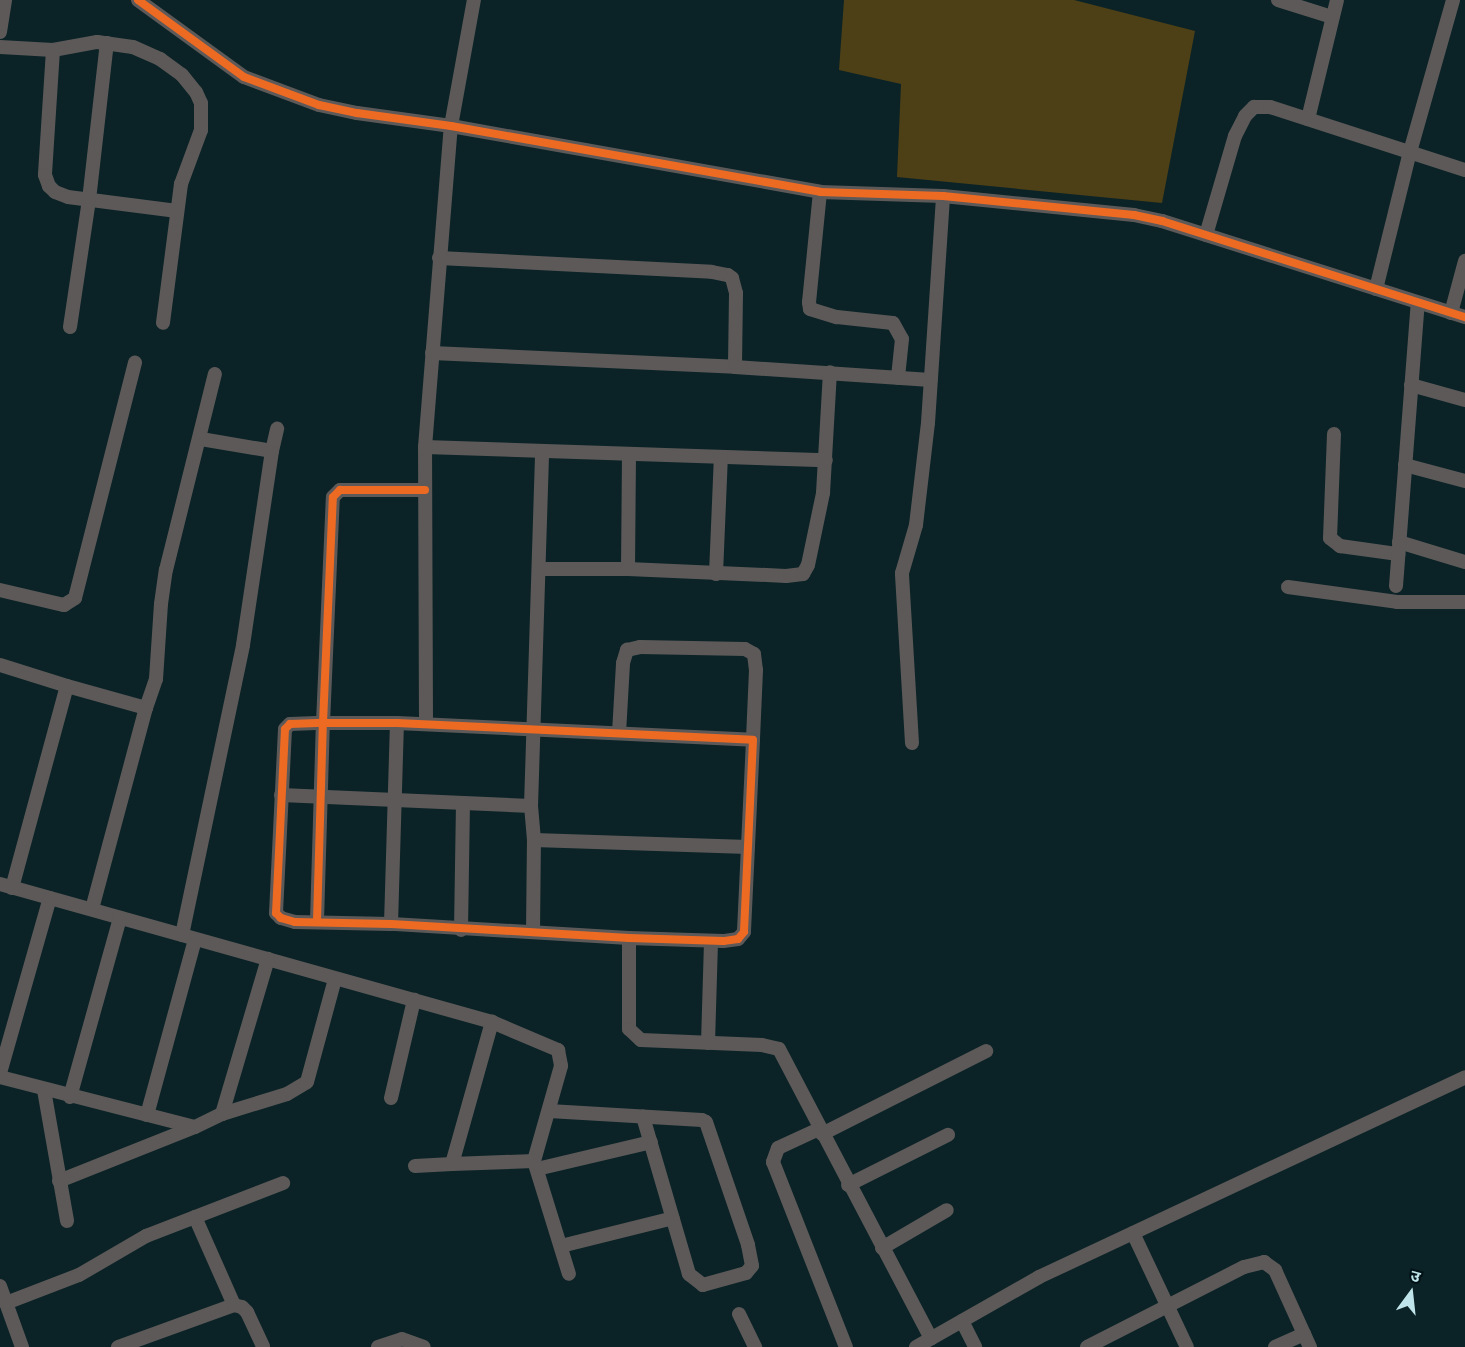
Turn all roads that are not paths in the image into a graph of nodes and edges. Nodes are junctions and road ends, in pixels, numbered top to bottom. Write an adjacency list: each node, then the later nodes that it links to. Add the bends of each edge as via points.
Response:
1 (5, 0): 8 (street)
2 (138, 0): 13 (street, via 244,77 289,96 357,113)
3 (474, 0): 13 (street)
4 (1278, 0): 7 (street)
5 (1337, 0): 7 (street)
6 (1453, 0): 14 (street)
7 (1332, 17): 12 (street)
8 (0, 32)
9 (107, 43): 11 (street); 18 (street); 19 (street, via 133,47 160,59 182,75 201,103 201,130 185,170)
10 (0, 47): 11 (street)
11 (53, 50): 18 (street, via 46,181 63,196)
12 (1308, 119): 14 (street); 20 (street, via 1262,106 1248,111 1235,136)
13 (451, 126): 16 (street); 21 (street)
14 (1410, 152): 15 (street); 23 (street)
15 (1465, 170)
16 (820, 192): 17 (street); 33 (street, via 810,309 837,317 893,323 902,339)
17 (943, 196): 20 (street, via 1134,215); 34 (street)
18 (89, 200): 19 (street); 27 (street)
19 (177, 211): 26 (street)
20 (1206, 235): 23 (street)
21 (439, 258): 28 (street); 30 (street, via 728,275 735,293)
22 (1465, 261): 25 (street)
23 (1376, 289): 24 (street)
24 (1418, 303): 25 (street); 35 (street)
25 (1458, 315)
26 (163, 323)
27 (70, 327)
28 (432, 353): 30 (street); 40 (street)
29 (135, 363): 56 (street, via 75,598 64,606)
30 (735, 367): 31 (street)
31 (830, 372): 33 (street); 45 (street)
32 (215, 374): 39 (street)
33 (898, 378): 34 (street)
34 (931, 381): 67 (street, via 916,525 903,573)
35 (1411, 385): 36 (street); 46 (street)
36 (1465, 400)
37 (277, 429): 42 (street)
38 (1334, 434): 49 (street, via 1330,538 1333,543 1350,548)
39 (201, 439): 42 (street); 60 (street, via 166,570 156,679)
40 (425, 447): 41 (street); 48 (street)
41 (542, 451): 43 (street); 51 (street)
42 (272, 452): 83 (street, via 243,645)
43 (629, 454): 44 (street); 52 (street)
44 (721, 457): 45 (street); 53 (street)
45 (826, 460): 53 (street, via 817,524 803,574)
46 (1405, 465): 47 (street); 49 (street)
47 (1465, 481)
48 (425, 490): 61 (street, via 340,490 333,497); 63 (street)
49 (1399, 548): 50 (street); 54 (street)
50 (1465, 562)
51 (540, 569): 52 (street); 64 (street)
52 (628, 569): 53 (street)
53 (716, 574)
54 (1396, 586)
55 (1288, 587): 57 (street, via 1397,602)
56 (0, 590)
57 (1465, 602)
58 (0, 665): 59 (street)
59 (67, 686): 60 (street); 75 (street)
60 (146, 708): 77 (street)
61 (323, 723): 62 (street); 68 (street, via 290,724 285,729); 69 (street)
62 (398, 723): 63 (street); 70 (street)
63 (426, 724): 64 (street)
64 (536, 729): 65 (street); 72 (street)
65 (618, 733): 66 (street); 66 (street, via 627,650 746,650 754,654 755,661)
66 (753, 740): 74 (street)
67 (912, 744)
68 (281, 795): 69 (street); 79 (street, via 276,913 295,922)
69 (321, 796): 70 (street); 79 (street)
70 (395, 800): 71 (street); 80 (street)
71 (463, 803): 72 (street); 81 (street)
72 (531, 806): 73 (street)
73 (534, 840): 74 (street); 82 (street)
74 (748, 847): 85 (street, via 744,932 738,939)
75 (6, 886): 76 (street)
76 (50, 898): 77 (street); 92 (street)
77 (92, 909): 78 (street)
78 (120, 918): 83 (street); 95 (street)
79 (317, 921): 80 (street)
80 (391, 924): 81 (street)
81 (460, 930): 82 (street)
82 (533, 932): 84 (street)
83 (188, 937): 86 (street); 99 (street)
84 (629, 938): 85 (street); 90 (street, via 629,1029 641,1040)
85 (711, 941): 90 (street)
86 (268, 959): 87 (street); 98 (street)
87 (334, 979): 88 (street); 98 (street, via 307,1082 287,1094)
88 (414, 1000): 89 (street); 96 (street)
89 (492, 1022): 97 (street, via 560,1053 561,1066); 105 (street)
90 (708, 1043): 102 (street, via 779,1049)
91 (986, 1051): 102 (street)
92 (0, 1075): 94 (street)
93 (1465, 1077): 115 (street)
94 (44, 1090): 95 (street); 108 (street)
95 (70, 1097): 99 (street)
96 (391, 1098)
97 (549, 1111): 100 (street); 106 (street)
98 (222, 1114): 101 (street)
99 (147, 1115): 101 (street)
100 (643, 1117): 104 (street); 113 (street, via 702,1120 710,1128 748,1245 750,1270 708,1284 698,1283 689,1274)
101 (195, 1127): 108 (street)
102 (821, 1132): 110 (street); 134 (street, via 778,1148 773,1162)
103 (948, 1135): 110 (street)
104 (651, 1142): 106 (street); 113 (street)
105 (452, 1164): 106 (street); 107 (street)
106 (536, 1165): 116 (street)
107 (415, 1166)
108 (59, 1181): 114 (street)
109 (283, 1183): 112 (street)
110 (848, 1185): 117 (street)
111 (947, 1210): 117 (street)
112 (195, 1217): 120 (street, via 130,1244 79,1275); 121 (street)
113 (673, 1218): 116 (street)
114 (67, 1221)
115 (1133, 1233): 122 (street); 124 (street, via 1039,1277)
116 (561, 1246): 118 (street)
117 (882, 1248): 126 (street)
118 (569, 1274)
119 (0, 1286): 120 (street)
120 (6, 1303): 128 (street)
121 (234, 1305): 127 (street); 130 (street, via 247,1312)
122 (1168, 1306): 125 (street, via 1244,1267 1264,1262 1275,1270); 137 (street); 138 (street)
123 (739, 1314): 133 (street)
124 (962, 1321): 126 (street); 136 (street)
125 (1304, 1334): 139 (street); 140 (street)
126 (931, 1338): 135 (street)
127 (155, 1341): 129 (street)
128 (22, 1347)
129 (118, 1347)
130 (263, 1347)
131 (378, 1347): 132 (street, via 402,1338)
132 (424, 1347)
133 (755, 1347)
134 (846, 1347)
135 (916, 1347)
136 (975, 1347)
137 (1087, 1347)
138 (1187, 1347)
139 (1275, 1347)
140 (1310, 1347)

